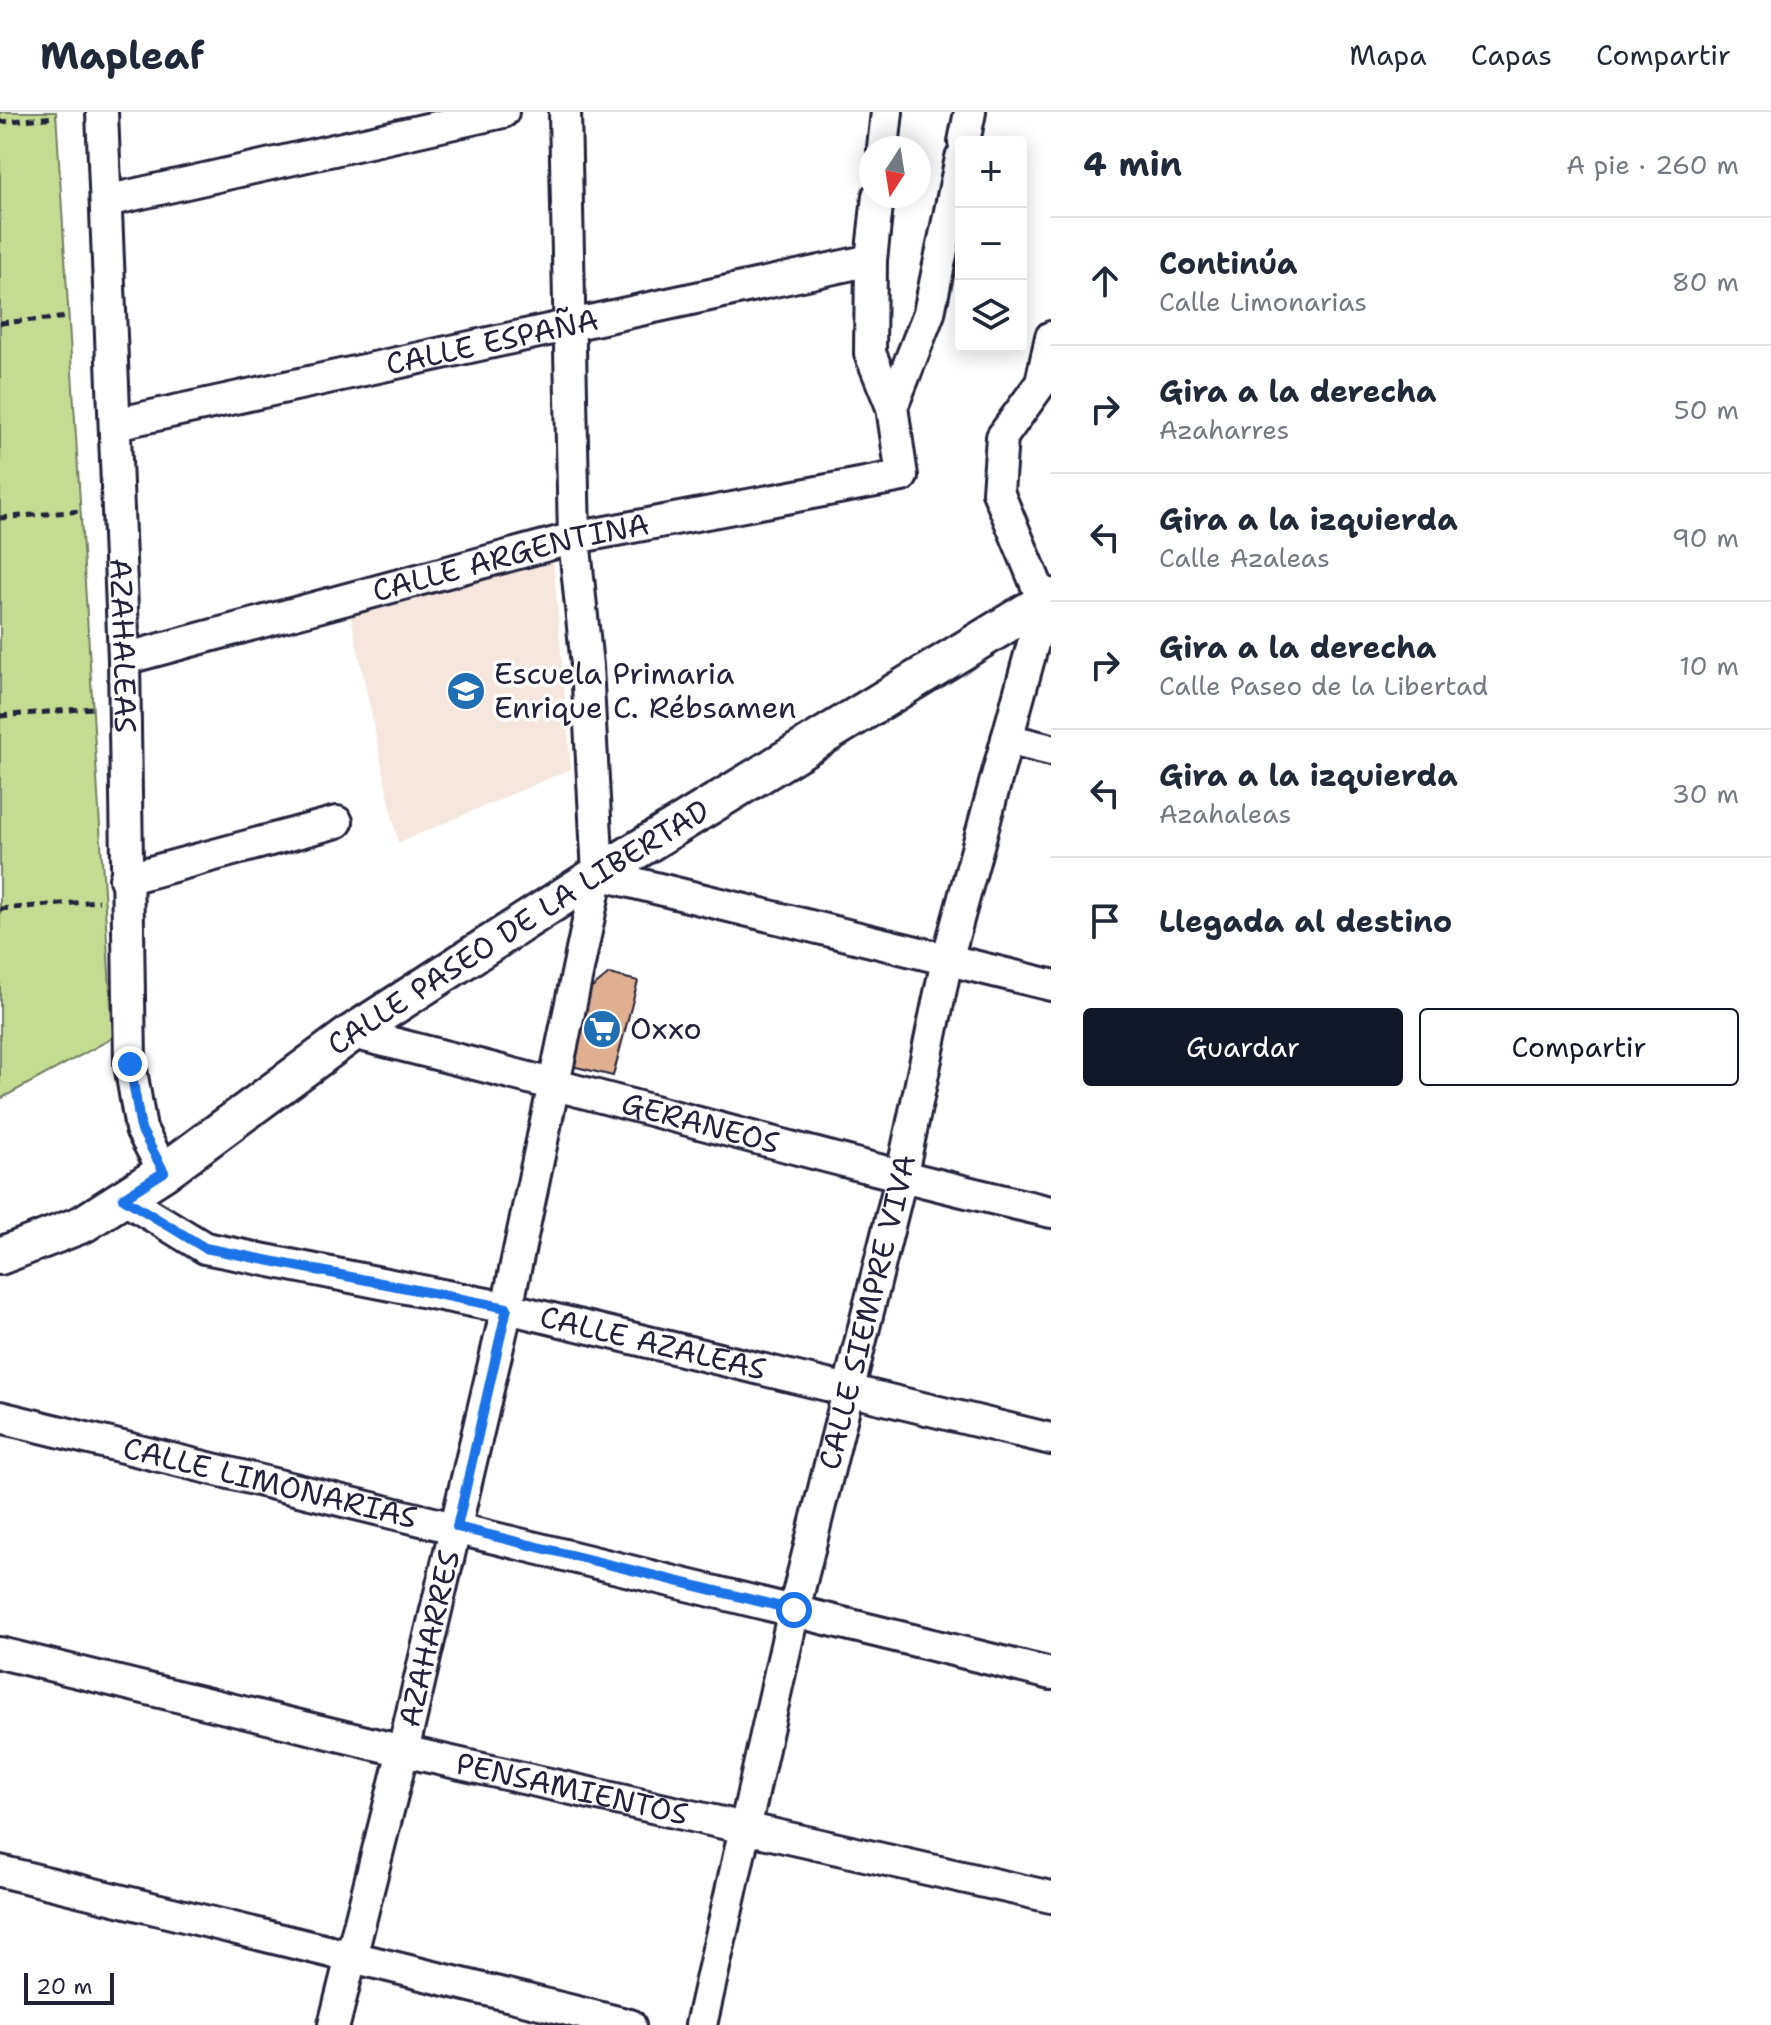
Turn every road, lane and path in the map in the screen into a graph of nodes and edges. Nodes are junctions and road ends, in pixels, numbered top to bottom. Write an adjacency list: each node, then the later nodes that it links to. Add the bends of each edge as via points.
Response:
1 (102, 112): 11 (street, AZAHALEAS)
2 (503, 112): 11 (street)
3 (565, 112): 16 (street, AZAHARRES)
4 (887, 112): 8 (street)
5 (970, 112): 9 (street)
6 (56, 117): 7 (path)
7 (0, 122)
8 (884, 136)
9 (965, 136)
10 (955, 187): 18 (street, via 929,313)
11 (106, 201): 19 (street, AZAHALEAS)
12 (877, 208): 13 (street)
13 (871, 260): 16 (street, CALLE ESPAÑA); 18 (street, via 870,353)
14 (69, 317): 15 (path)
15 (0, 323)
16 (571, 323): 19 (street, CALLE ESPAÑA); 22 (street, AZAHARRES)
17 (1051, 337): 23 (street, via 1041,383 1002,437 998,492)
18 (892, 407): 22 (street, CALLE ARGENTINA, via 902,476)
19 (115, 424): 24 (street, AZAHALEAS)
20 (80, 511): 21 (path)
21 (0, 518)
22 (574, 538): 24 (street, CALLE ARGENTINA); 30 (street, AZAHARRES)
23 (1048, 600): 27 (street, CALLE SIEMPRE VIVA); 30 (street, CALLE PASEO DE LA LIBERTAD)
24 (124, 659): 31 (street, AZAHALEAS)
25 (93, 708): 26 (path)
26 (0, 716)
27 (1007, 739): 28 (street); 34 (street, CALLE SIEMPRE VIVA)
28 (1051, 750)
29 (337, 822): 31 (street)
30 (598, 874): 34 (street); 36 (street, CALLE PASEO DE LA LIBERTAD); 37 (street, AZAHARRES)
31 (125, 879): 38 (street, AZAHALEAS, via 130,1064 141,1129)
32 (104, 900): 33 (path)
33 (0, 909)
34 (947, 960): 35 (street); 39 (street, CALLE SIEMPRE VIVA)
35 (1051, 985)
36 (352, 1033): 37 (street, GERANEOS); 38 (street, CALLE PASEO DE LA LIBERTAD)
37 (554, 1082): 39 (street, GERANEOS); 43 (street, AZAHARRES)
38 (164, 1172): 40 (street, CALLE PASEO DE LA LIBERTAD)
39 (901, 1178): 41 (street, GERANEOS); 44 (street, CALLE SIEMPRE VIVA)
40 (123, 1198): 42 (street, CALLE PASEO DE LA LIBERTAD, via 83,1224); 43 (street, CALLE AZALEAS, via 205,1248)
41 (1051, 1212)
42 (0, 1256)
43 (507, 1308): 44 (street, CALLE AZALEAS); 47 (street, AZAHARRES)
44 (850, 1391): 46 (street, CALLE AZALEAS); 48 (street, CALLE SIEMPRE VIVA)
45 (0, 1417): 47 (street, CALLE LIMONARIAS)
46 (1051, 1439)
47 (457, 1527): 48 (street, CALLE LIMONARIAS); 51 (street, AZAHARRES)
48 (794, 1610): 50 (street, CALLE LIMONARIAS); 52 (street, CALLE SIEMPRE VIVA)
49 (0, 1653): 51 (street, PENSAMIENTOS)
50 (1051, 1674)
51 (403, 1751): 52 (street, PENSAMIENTOS); 55 (street, AZAHARRES)
52 (745, 1829): 54 (street, PENSAMIENTOS); 58 (street, CALLE SIEMPRE VIVA)
53 (0, 1871): 55 (street)
54 (1051, 1897)
55 (350, 1955): 56 (street, AZAHARRES); 57 (street)
56 (334, 2025)
57 (630, 2025)
58 (701, 2025)

